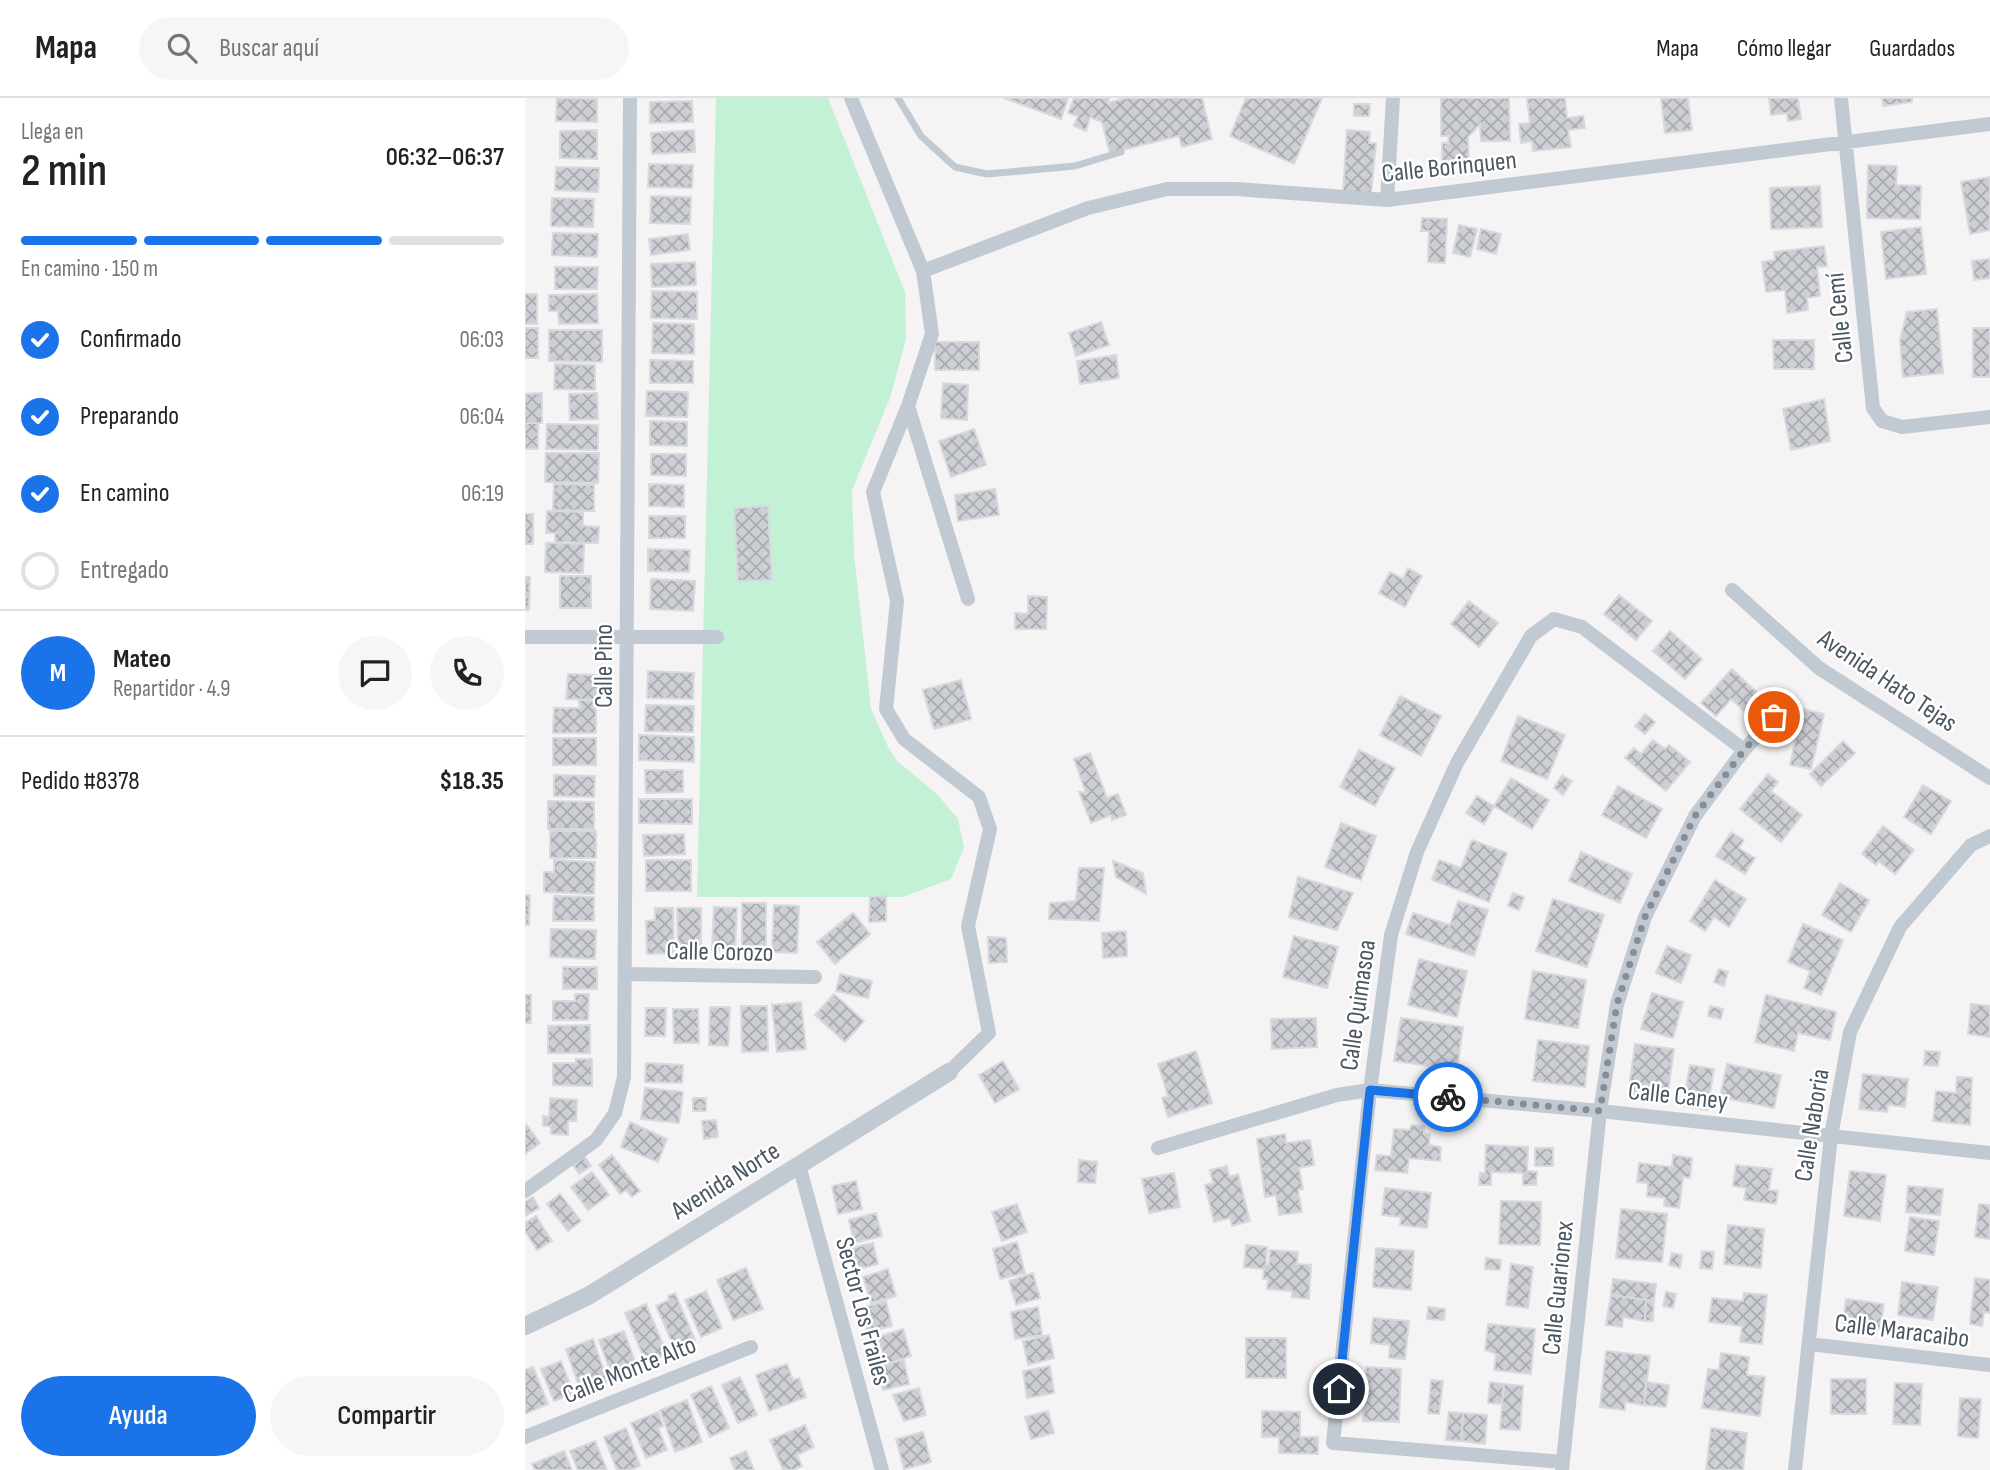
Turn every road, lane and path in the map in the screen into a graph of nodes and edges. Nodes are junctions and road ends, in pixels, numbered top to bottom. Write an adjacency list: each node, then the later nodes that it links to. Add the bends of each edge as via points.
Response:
1 (630, 98): 16 (street, Calle Pino)
2 (851, 98): 10 (street)
3 (898, 98): 8 (lane, via 921,136 955,167 987,174 1075,166)
4 (1393, 98): 9 (street)
5 (1841, 98): 7 (street, Calle Cemí)
6 (1990, 124): 7 (street, Calle Borinquen)
7 (1846, 141): 9 (street, Calle Borinquen); 12 (street, Calle Cemí, via 1873,408 1882,421 1902,427)
8 (1121, 152)
9 (1387, 200): 10 (street, Calle Borinquen, via 1167,189 1088,208)
10 (923, 271): 11 (street, via 932,334)
11 (908, 406): 14 (street); 24 (street, via 873,492 897,601 886,709 904,739 979,797 991,829 968,926 989,1033)
12 (1990, 417)
13 (1732, 590): 20 (street, Avenida Hato Tejas, via 1819,668)
14 (968, 599)
15 (525, 637): 16 (street)
16 (628, 637): 17 (street); 22 (street, Calle Pino)
17 (717, 637)
18 (1774, 717): 19 (street, Calle Guarionex)
19 (1744, 750): 25 (street, Calle Quimasoa, via 1582,627 1554,619 1531,636 1457,763 1417,852 1391,935); 26 (street, Calle Guarionex, via 1695,816 1645,917 1617,1004)
20 (1990, 778)
21 (1990, 836): 27 (street, Calle Naboria, via 1971,845 1900,928 1850,1032)
22 (625, 974): 23 (street, Calle Corozo); 31 (street, Calle Pino, via 624,1077 615,1114 596,1140)
23 (815, 976)
24 (949, 1072): 30 (street, Avenida Norte)
25 (1370, 1090): 26 (street, Calle Caney); 28 (street, Calle Caney, via 1337,1095); 37 (street, Calle Quimasoa, via 1333,1443)
26 (1600, 1111): 27 (street, Calle Caney); 37 (street, Calle Guarionex)
27 (1831, 1136): 29 (street, Calle Caney); 33 (street, Calle Naboria)
28 (1158, 1148)
29 (1990, 1153)
30 (799, 1165): 32 (street, Avenida Norte, via 588,1296); 38 (street, Sector Los Frailes)
31 (525, 1191)
32 (525, 1326)
33 (1809, 1344): 35 (street, Calle Maracaibo); 39 (street, Calle Naboria)
34 (751, 1347): 36 (street, Calle Monte Alto)
35 (1990, 1365)
36 (525, 1437)
37 (1563, 1466)
38 (882, 1470)
39 (1795, 1470)

